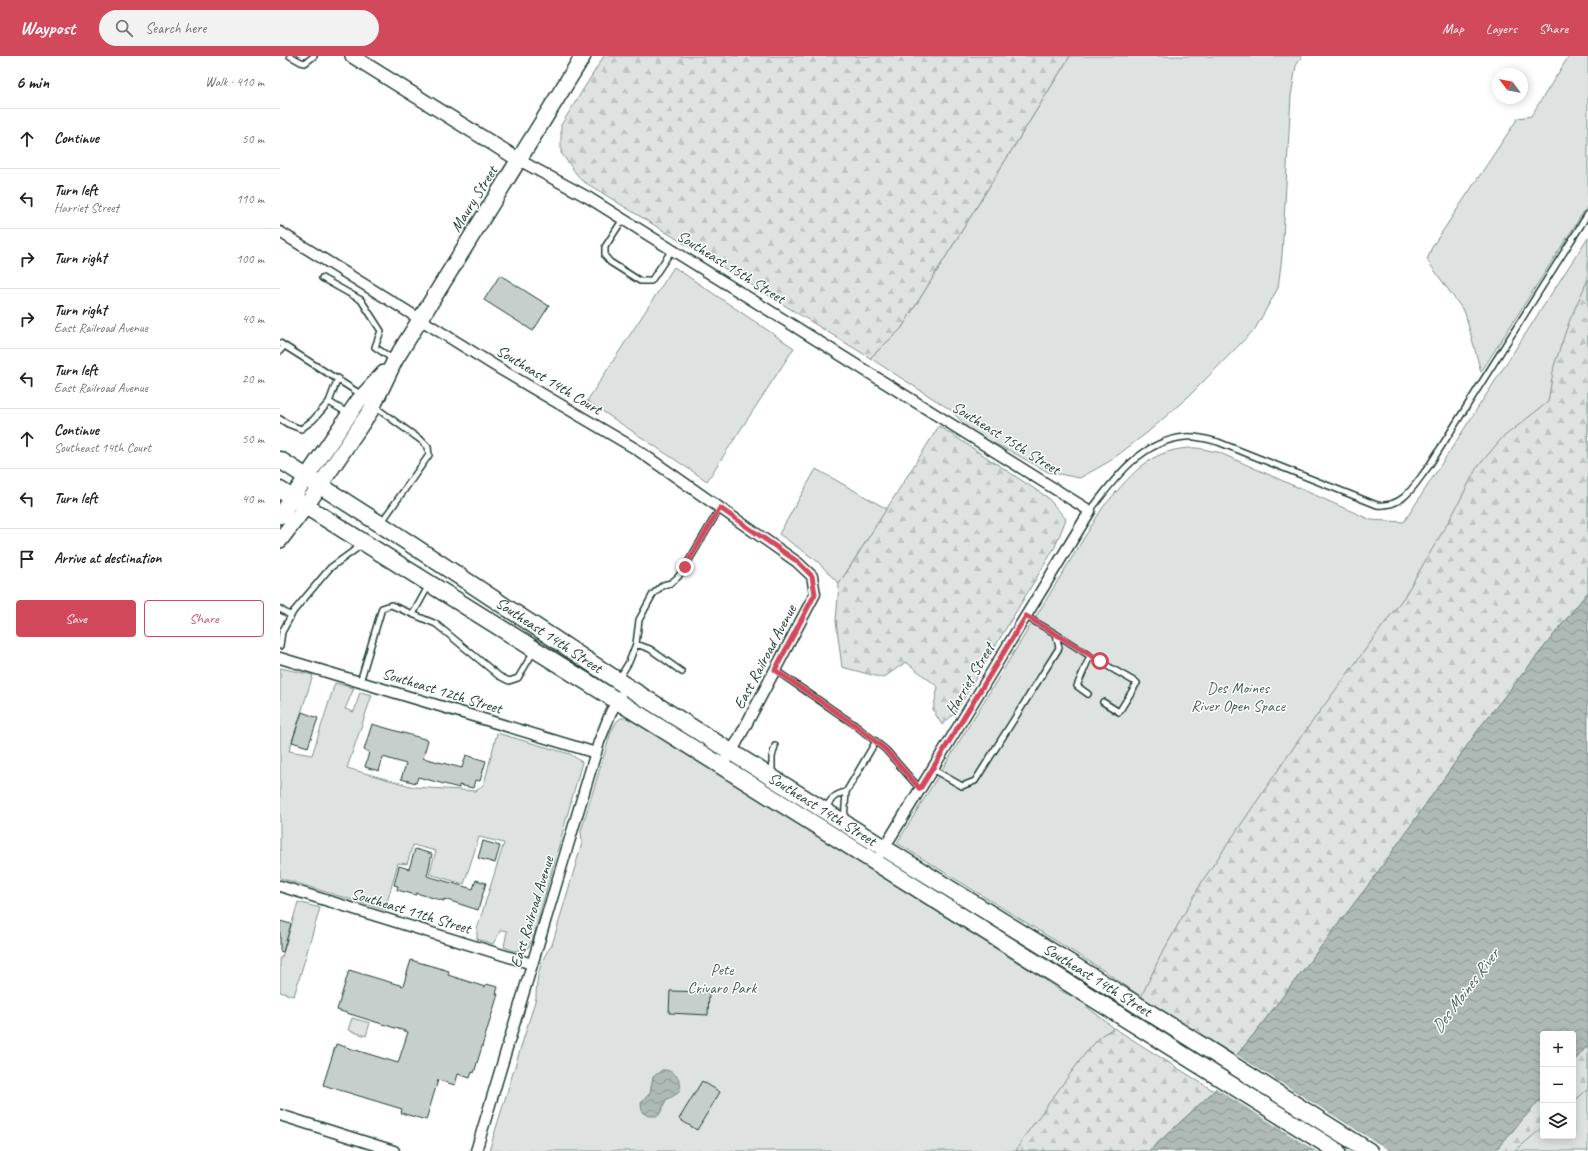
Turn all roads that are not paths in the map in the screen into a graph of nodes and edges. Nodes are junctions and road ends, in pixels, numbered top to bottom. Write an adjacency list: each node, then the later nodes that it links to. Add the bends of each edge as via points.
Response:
1 (290, 56): 2 (lane, via 305,63)
2 (314, 56)
3 (352, 56): 5 (street, Southeast 15th Street)
4 (583, 56): 5 (main road, Maury Street)
5 (519, 160): 7 (street, Southeast 15th Street); 11 (main road, Maury Street)
6 (1588, 214): 24 (lane, via 1429,466 1402,500 1386,506 1377,505 1218,442 1184,437 1160,443 1138,456 1120,473)
7 (623, 219): 9 (street, Southeast 15th Street); 9 (lane, via 605,247 605,256 610,262 640,280 651,281)
8 (280, 232): 11 (street, Southeast 14th Court)
9 (672, 250): 24 (street, Southeast 15th Street)
10 (322, 278): 14 (lane, via 361,300 381,331 375,347)
11 (421, 319): 14 (main road, Maury Street); 23 (street, Southeast 14th Court, via 636,449)
12 (282, 344): 13 (lane); 15 (lane)
13 (280, 351)
14 (395, 360): 16 (main road, Maury Street)
15 (338, 378): 16 (lane); 17 (lane)
16 (368, 400): 18 (main road, Maury Street); 21 (main road, Maury Street); 26 (lane, via 422,441 428,447 429,455)
17 (329, 402): 18 (lane); 19 (lane, via 313,420 301,428)
18 (350, 414): 21 (main road, Maury Street)
19 (280, 419)
20 (280, 460): 21 (main road, Southeast 14th Street)
21 (313, 481): 22 (main road, Maury Street); 26 (main road, Southeast 14th Street)
22 (293, 498): 25 (main road, Maury Street); 27 (main road, Maury Street); 28 (main road, Southeast 14th Street)
23 (720, 508): 29 (street, Southeast 14th Court); 36 (lane, via 678,577 663,585 654,594 639,620)
24 (1090, 511): 34 (street, Harriet Street)
25 (280, 516)
26 (380, 524): 44 (main road, Southeast 14th Street)
27 (280, 540)
28 (365, 543): 30 (main road, Southeast 14th Street); 33 (lane, via 330,568)
29 (798, 562): 41 (street, East Railroad Avenue, via 812,576 815,594)
30 (430, 584): 32 (lane); 38 (main road, Southeast 14th Street)
31 (280, 609): 33 (lane)
32 (413, 614): 38 (lane, via 436,624 499,676 509,681 518,678); 43 (lane, via 391,605 382,608)
33 (291, 616): 37 (lane, via 282,632)
34 (1026, 616): 35 (lane); 53 (street, Harriet Street)
35 (1056, 634): 39 (lane); 53 (lane, via 1059,648 975,781 962,786)
36 (636, 644): 42 (lane, via 650,649); 44 (lane)
37 (280, 646)
38 (534, 650): 46 (main road, Southeast 14th Street)
39 (1090, 656): 45 (lane, via 1076,686); 47 (lane, via 1137,683 1119,712)
40 (280, 658): 43 (street, Southeast 12th Street)
41 (775, 670): 48 (lane); 50 (street, East Railroad Avenue)
42 (682, 672)
43 (360, 682): 51 (street, Southeast 12th Street)
44 (622, 683): 46 (street, East Railroad Avenue); 50 (main road, Southeast 14th Street)
45 (1088, 694)
46 (617, 701): 51 (street, East Railroad Avenue, via 604,726); 52 (main road, Southeast 14th Street)
47 (1102, 702)
48 (876, 741): 55 (lane); 56 (lane)
49 (775, 746): 54 (lane)
50 (731, 752): 52 (street, East Railroad Avenue); 54 (main road, Southeast 14th Street)
51 (596, 753): 62 (street, East Railroad Avenue)
52 (721, 767): 60 (main road, Southeast 14th Street)
53 (932, 769): 55 (street, Harriet Street)
54 (772, 778): 57 (main road, Southeast 14th Street)
55 (920, 789): 59 (street, Harriet Street)
56 (846, 792): 57 (lane, via 838,793); 58 (lane)
57 (823, 810): 58 (main road, Southeast 14th Street)
58 (844, 823): 59 (main road, Southeast 14th Street)
59 (884, 848): 60 (street, Harriet Street); 67 (main road, Southeast 14th Street)
60 (875, 863): 66 (main road, Southeast 14th Street)
61 (280, 886): 62 (street, Southeast 11th Street)
62 (532, 964): 65 (street, East Railroad Avenue)
63 (280, 1115): 64 (street)
64 (394, 1151)
65 (476, 1151)
66 (1337, 1151)
67 (1369, 1151)

